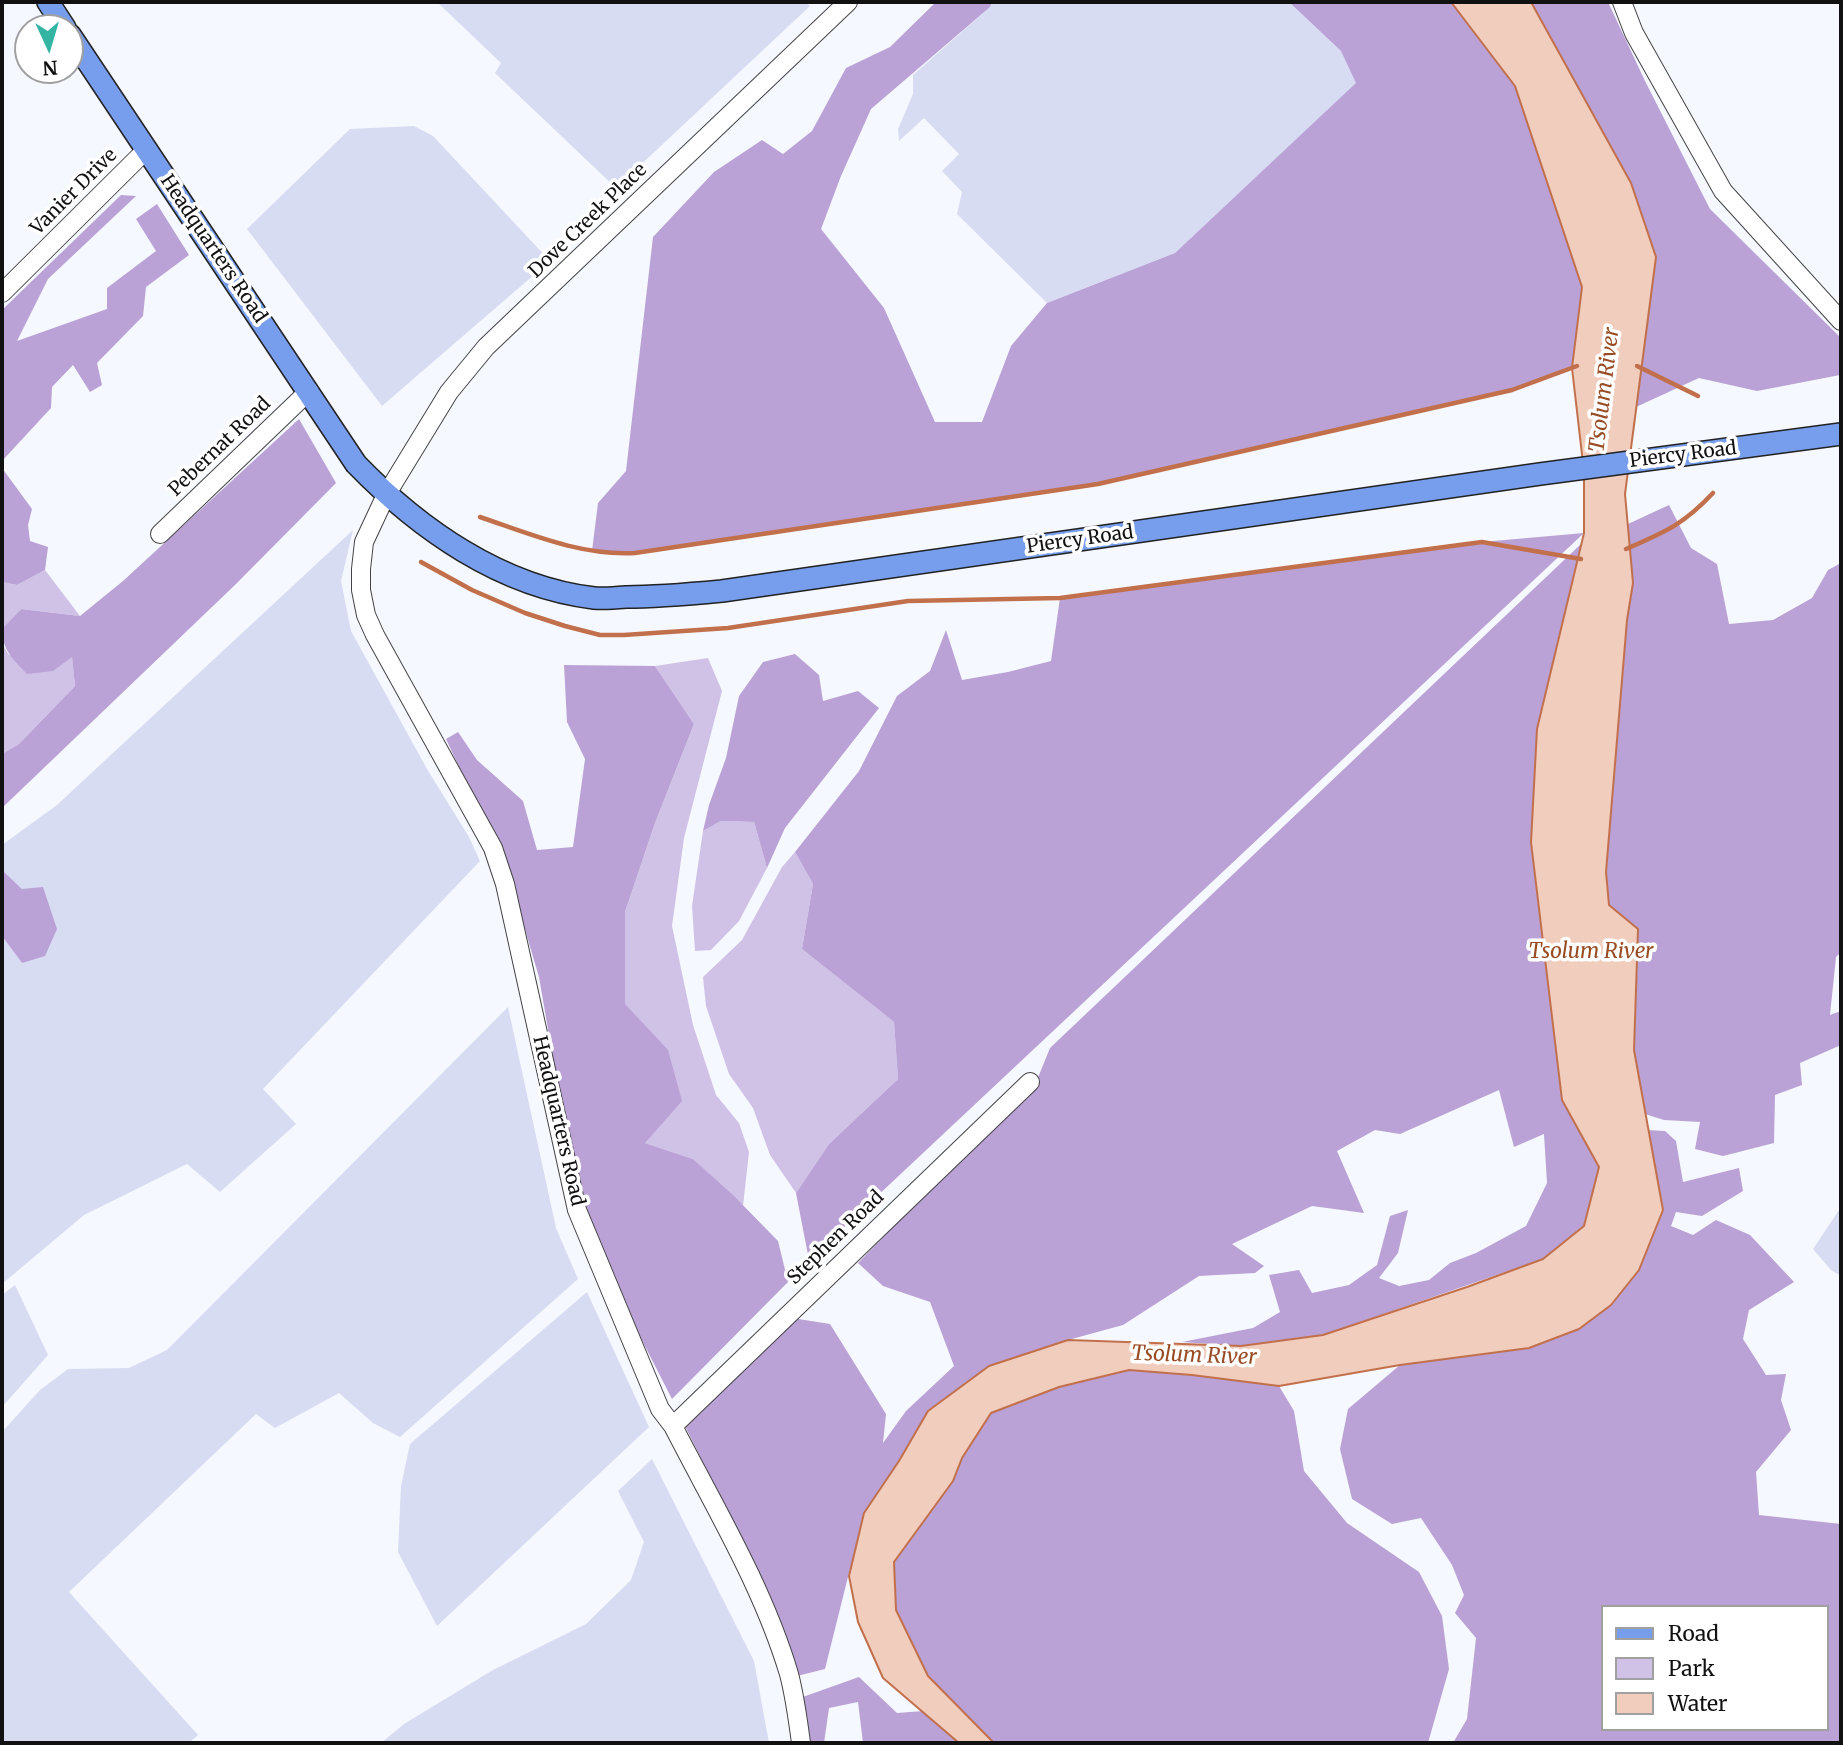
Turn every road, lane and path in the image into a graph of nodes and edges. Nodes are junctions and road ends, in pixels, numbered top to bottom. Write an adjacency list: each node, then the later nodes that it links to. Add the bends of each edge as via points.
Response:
1 (848, 2): 10 (street, Dove Creek Place, via 486,347 449,392)
2 (1622, 2): 6 (street, via 1634,33 1723,191)
3 (84, 56): 4 (main road, Headquarters Road)
4 (146, 150): 5 (street, Vanier Drive); 7 (main road, Headquarters Road)
5 (2, 293)
6 (1841, 321)
7 (309, 391): 9 (main road, Headquarters Road); 11 (street, Pebernat Road)
8 (1841, 434): 10 (main road, Piercy Road, via 663,596 594,598 536,586 447,542)
9 (356, 464): 10 (main road, Piercy Road)
10 (387, 495): 13 (street, Headquarters Road, via 364,542 360,569 366,615 493,848 505,884 577,1210 660,1409)
11 (160, 534)
12 (1030, 1082): 13 (street, Stephen Road)
13 (673, 1426): 14 (street, Headquarters Road, via 775,1633 789,1676)
14 (801, 1743)

